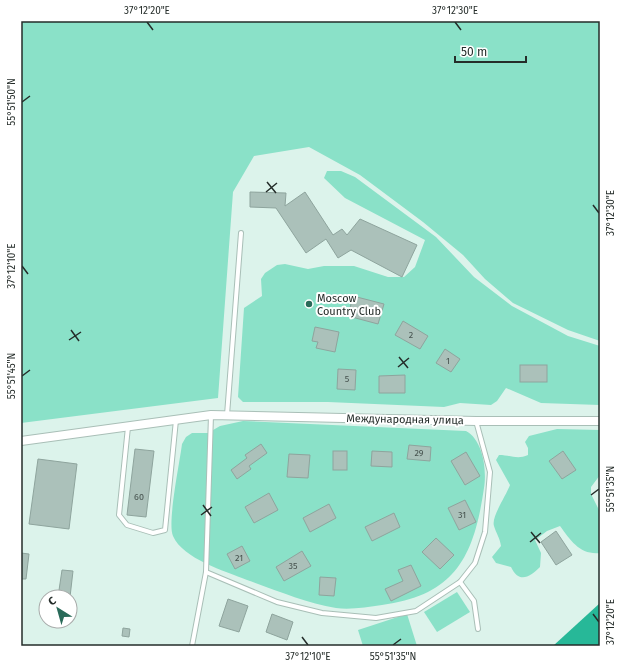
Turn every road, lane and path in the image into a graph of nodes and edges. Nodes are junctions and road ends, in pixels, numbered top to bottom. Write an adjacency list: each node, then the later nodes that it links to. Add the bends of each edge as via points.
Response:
1 (241, 233): 3 (lane)
2 (211, 415): 3 (street, Международная улица); 4 (street, Международная улица); 9 (lane)
3 (226, 415): 5 (street, Международная улица)
4 (176, 420): 7 (street, Международная улица); 7 (lane, via 165,530 153,533 127,525 119,515)
5 (476, 421): 6 (street, Международная улица); 10 (lane, via 490,472 485,532 474,563)
6 (600, 421)
7 (128, 427): 8 (street, Международная улица)
8 (21, 441)
9 (206, 572): 10 (lane, via 277,602 322,613 376,618 416,611); 12 (lane)
10 (460, 582): 11 (lane, via 474,601)
11 (478, 629)
12 (192, 646)

